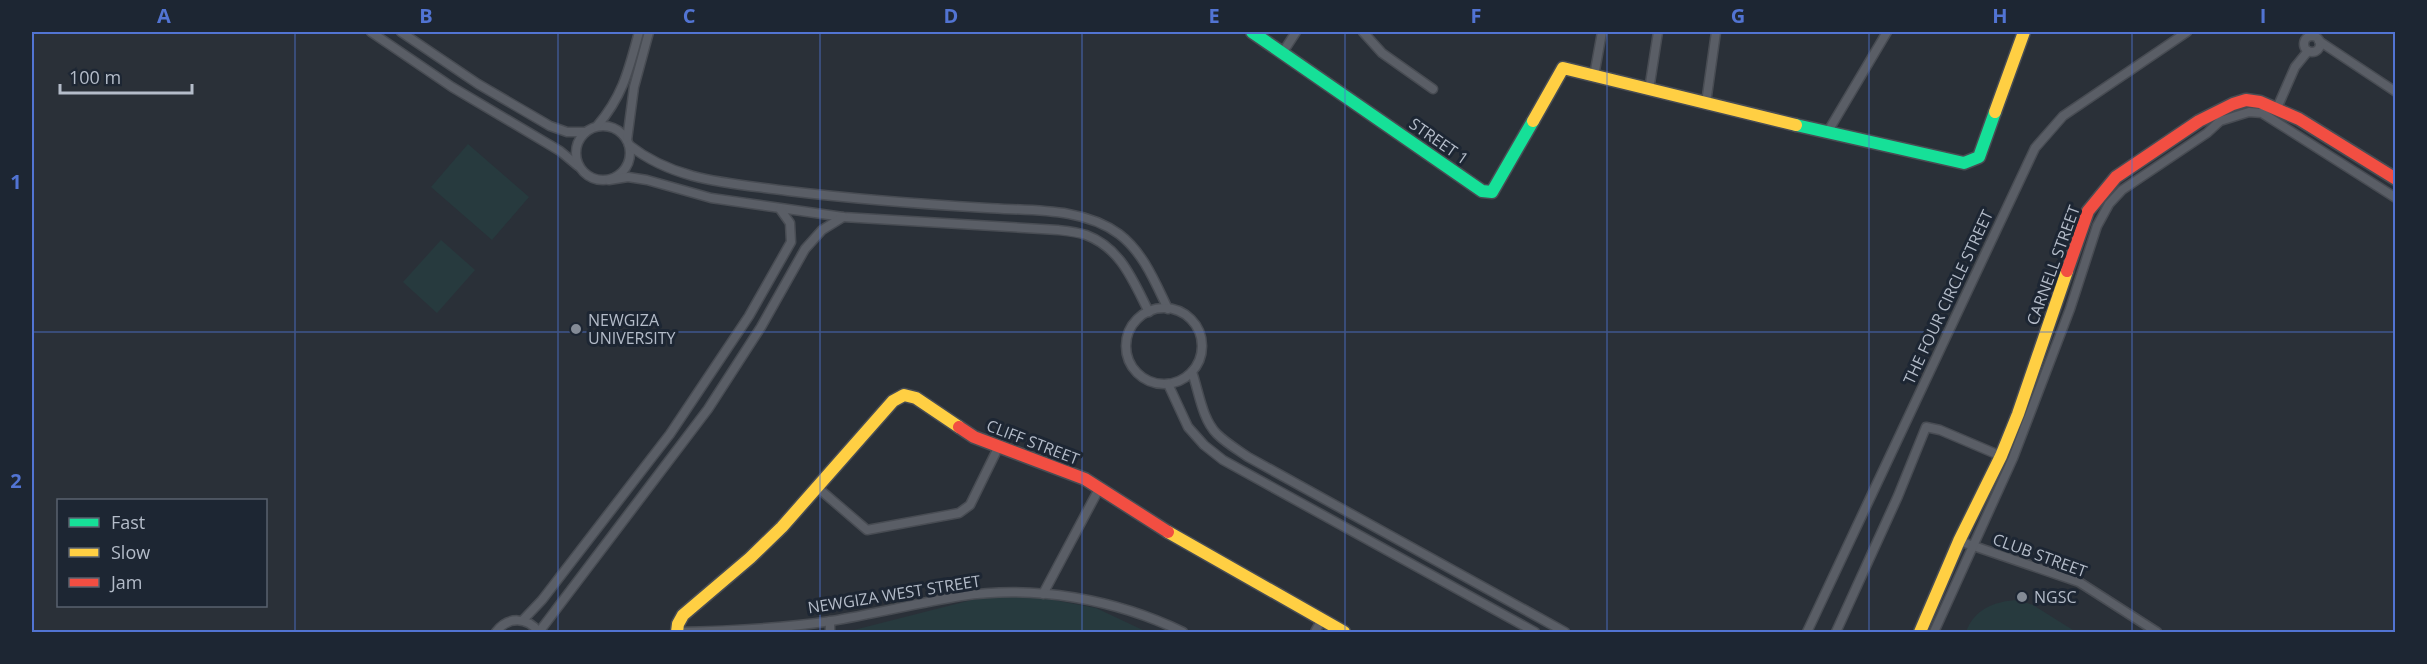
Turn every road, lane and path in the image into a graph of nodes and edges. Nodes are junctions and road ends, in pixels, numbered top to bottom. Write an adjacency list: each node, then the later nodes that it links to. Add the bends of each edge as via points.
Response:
1 (370, 32): 29 (street)
2 (401, 32): 24 (street, via 550,126 567,132)
3 (639, 32): 16 (street)
4 (649, 32): 16 (street)
5 (1252, 32): 14 (street, STREET 1)
6 (1296, 32): 14 (street)
7 (1363, 32): 17 (street, via 1382,53)
8 (1602, 32): 15 (street)
9 (1658, 32): 18 (street)
10 (1716, 32): 20 (street)
11 (1887, 32): 25 (street)
12 (2024, 32): 25 (street, via 1978,157 1973,161 1957,162)
13 (2187, 32): 67 (street, THE FOUR CIRCLE STREET, via 2063,116 2035,148)
14 (1283, 52): 15 (street, STREET 1, via 1482,191 1492,192 1563,69)
15 (1594, 76): 18 (street)
16 (630, 85): 23 (street); 27 (street)
17 (1433, 89)
18 (1649, 90): 20 (street)
19 (2396, 92): 21 (street, via 2319,40 2318,49 2308,51 2295,67)
20 (1706, 104): 25 (street)
21 (2277, 108): 22 (street, CARNELL STREET, via 2247,100); 26 (street, CARNELL STREET)
22 (2218, 116): 28 (street, CARNELL STREET, via 2262,112); 42 (street, CARNELL STREET, via 2116,177 2088,211); 44 (street, CARNELL STREET, via 2207,133 2122,190 2109,204 2097,226)
23 (597, 126): 24 (street); 27 (street, via 615,128)
24 (585, 132): 29 (street, via 576,147)
25 (1827, 133)
26 (2329, 137): 28 (street); 30 (street, CARNELL STREET)
27 (628, 143): 31 (street, via 628,163 617,177); 33 (street, via 647,160 711,181)
28 (2322, 150): 32 (street, CARNELL STREET)
29 (578, 166): 31 (street, via 589,177)
30 (2396, 179)
31 (609, 180): 34 (street, via 647,180 711,198)
32 (2396, 198)
33 (940, 206): 36 (street); 39 (street, via 1057,212 1090,218 1119,234 1142,258)
34 (780, 208): 35 (street); 37 (street, via 790,223)
35 (843, 217): 36 (street); 38 (street, via 822,230)
36 (940, 223): 40 (street, via 1085,235 1107,247 1125,264)
37 (791, 242): 38 (street); 52 (street, via 742,326 670,434)
38 (805, 249): 57 (street, via 708,409)
39 (1168, 309): 40 (street); 41 (street, via 1185,314 1199,331 1202,352)
40 (1149, 312): 43 (street, via 1128,335 1129,359 1144,378)
41 (1192, 372): 43 (street); 66 (street, via 1206,417 1216,433 1240,451)
42 (2029, 381): 44 (street); 46 (street, CARNELL STREET)
43 (1168, 384): 65 (street, via 1188,427 1223,460)
44 (2041, 385): 50 (street, CARNELL STREET, via 2013,458)
45 (998, 448): 47 (street, CLIFF STREET); 48 (street, via 970,505 959,513 867,530); 48 (street, CLIFF STREET, via 956,426 916,398 904,395 893,400)
46 (2001, 456): 49 (street, CARNELL STREET); 68 (street, via 1940,429 1926,427)
47 (1100, 487): 51 (street); 54 (street, CLIFF STREET, via 1181,540)
48 (818, 488): 58 (street, CLIFF STREET, via 750,558 683,615)
49 (1959, 541): 50 (street, CLUB STREET); 55 (street, CARNELL STREET)
50 (1971, 547): 56 (street, CARNELL STREET); 69 (street, CLUB STREET, via 2079,582)
51 (1043, 594): 53 (street, NEWGIZA WEST STREET, via 962,596); 62 (street, NEWGIZA WEST STREET, via 1113,606)
52 (523, 620): 57 (street); 60 (street, via 506,623)
53 (830, 621): 59 (street, NEWGIZA WEST STREET, via 771,629); 61 (street)
54 (1321, 621): 63 (street); 64 (street, CLIFF STREET)
55 (1922, 627): 56 (street)
56 (1935, 630)
57 (539, 632)
58 (677, 632): 59 (street, NEWGIZA WEST STREET)
59 (685, 632)
60 (496, 633)
61 (830, 633)
62 (1183, 633)
63 (1315, 633)
64 (1344, 633)
65 (1535, 633)
66 (1565, 633)
67 (1807, 633)
68 (1836, 633)
69 (2157, 633)

